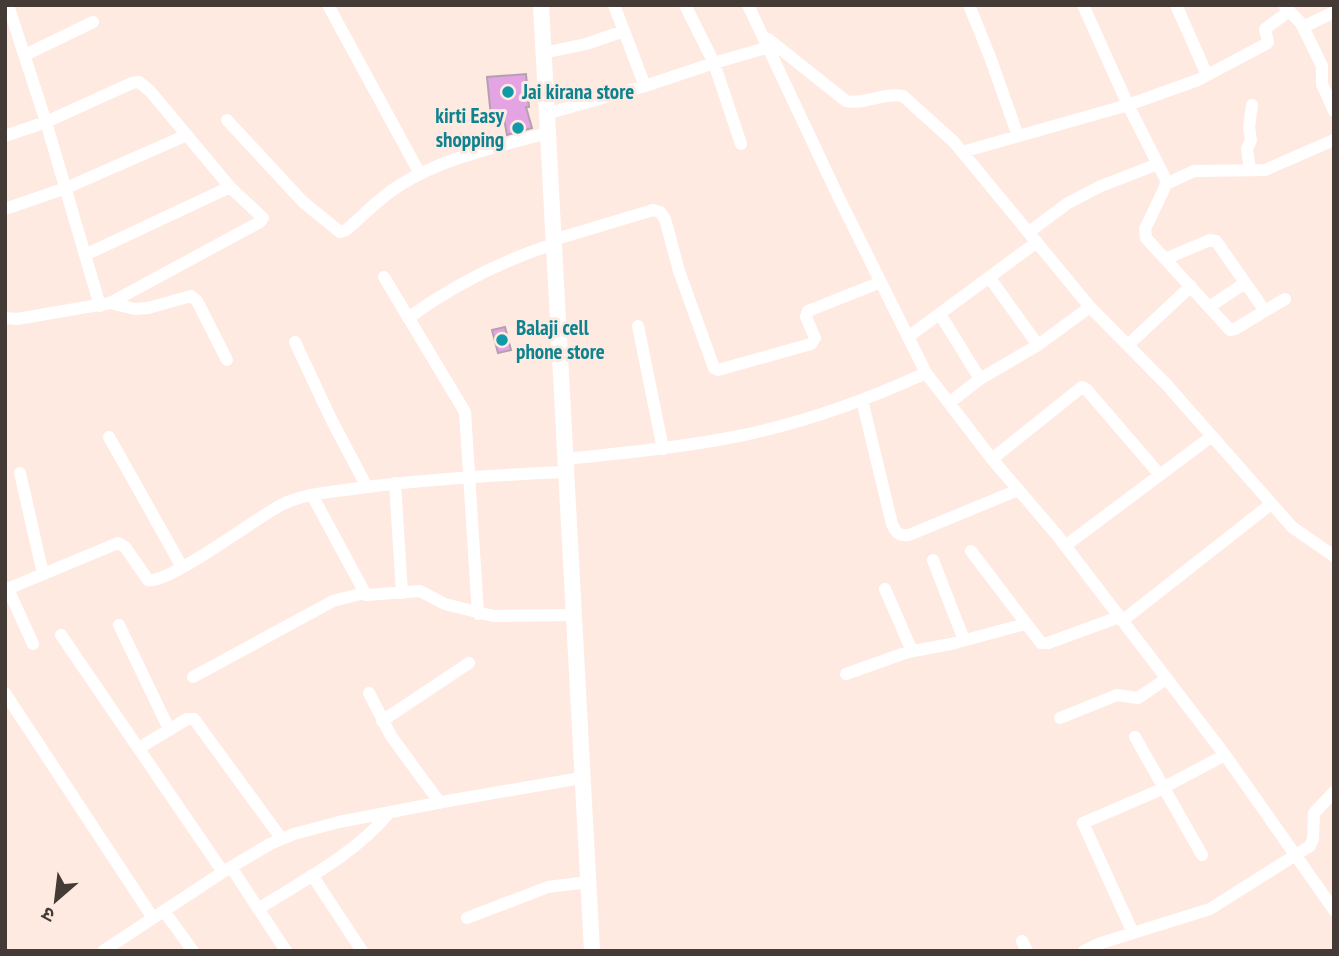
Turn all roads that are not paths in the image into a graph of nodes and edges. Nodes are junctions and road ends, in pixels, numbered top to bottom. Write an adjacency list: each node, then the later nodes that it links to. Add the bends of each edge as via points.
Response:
1 (8, 5): 17 (street)
2 (328, 5): 36 (street)
3 (541, 5): 16 (street)
4 (614, 5): 14 (street)
5 (685, 5): 18 (street)
6 (748, 5): 15 (street)
7 (970, 5): 30 (street)
8 (1083, 5): 21 (street)
9 (1176, 5): 19 (street)
10 (1286, 8): 13 (street); 19 (street, via 1265,29 1266,44)
11 (1334, 12): 13 (street)
12 (93, 22): 17 (street)
13 (1303, 27): 23 (street, via 1322,66 1322,84)
14 (624, 32): 16 (street); 20 (street)
15 (766, 41): 18 (street); 33 (street, via 846,102 903,96); 47 (street)
16 (543, 53): 24 (street)
17 (25, 55): 26 (street)
18 (713, 63): 20 (street); 32 (street)
19 (1207, 75): 21 (street)
20 (645, 86): 24 (street)
21 (1128, 105): 30 (street); 34 (street)
22 (1252, 105): 35 (street, via 1247,149)
23 (1334, 111)
24 (547, 114): 27 (street)
25 (226, 120): 36 (street, via 303,202 340,232)
26 (46, 122): 28 (street, via 139,82); 29 (street); 39 (street)
27 (547, 133): 36 (street, via 461,156); 42 (street)
28 (187, 135): 38 (street); 39 (street)
29 (5, 136)
30 (1018, 136): 33 (street)
31 (1334, 139): 35 (street, via 1265,170)
32 (741, 144)
33 (962, 152): 41 (street)
34 (1158, 164): 37 (street); 41 (street, via 1068,204)
35 (1250, 169): 37 (street, via 1194,172)
36 (420, 174)
37 (1166, 184): 44 (street, via 1144,233)
38 (230, 187): 43 (street); 51 (street, via 262,216 260,222)
39 (66, 188): 40 (street); 43 (street)
40 (5, 209)
41 (1033, 237): 46 (street); 52 (street)
42 (553, 242): 47 (street, via 660,212 718,370 811,344 815,338 807,311); 57 (street, via 469,279); 72 (street)
43 (85, 256): 51 (street)
44 (1165, 259): 48 (street, via 1213,240); 49 (street)
45 (384, 276): 57 (street)
46 (989, 277): 55 (street); 61 (street)
47 (881, 282): 59 (street)
48 (1245, 283): 53 (street); 54 (street)
49 (1191, 286): 53 (street); 62 (street)
50 (1285, 299): 54 (street)
51 (105, 304): 56 (street); 63 (street, via 148,308 191,296)
52 (1090, 307): 61 (street); 62 (street)
53 (1209, 307): 54 (street, via 1232,330)
54 (1265, 311)
55 (940, 314): 59 (street); 65 (street)
56 (5, 318)
57 (408, 318): 75 (street, via 465,412)
58 (638, 327): 70 (street)
59 (908, 337): 64 (street)
60 (295, 342): 77 (street)
61 (1038, 345): 65 (street)
62 (1128, 345): 68 (street)
63 (228, 360)
64 (926, 373): 66 (street); 67 (street)
65 (980, 379): 67 (street)
66 (862, 400): 70 (street, via 785,425); 78 (street, via 896,533 909,535)
67 (949, 403): 71 (street)
68 (1212, 436): 74 (street); 80 (street)
69 (109, 437): 85 (street)
70 (663, 449): 72 (street)
71 (992, 459): 74 (street, via 1082,387); 78 (street)
72 (565, 466): 75 (street); 92 (street)
73 (20, 473): 86 (street)
74 (1160, 475): 81 (street)
75 (468, 476): 76 (street); 91 (street)
76 (395, 483): 77 (street); 90 (street)
77 (367, 487): 79 (street)
78 (1018, 490): 81 (street)
79 (312, 495): 85 (street, via 283,505); 89 (street)
80 (1271, 504): 83 (street, via 1298,534); 93 (street)
81 (1065, 546): 93 (street)
82 (971, 551): 94 (street)
83 (1334, 556)
84 (933, 560): 97 (street)
85 (182, 567): 86 (street, via 148,580 118,543)
86 (43, 574): 87 (street)
87 (7, 589): 98 (street)
88 (886, 589): 99 (street)
89 (364, 593): 90 (street); 102 (street, via 318,608)
90 (402, 593): 91 (street, via 422,591)
91 (478, 614): 92 (street)
92 (573, 615): 112 (street)
93 (1120, 619): 94 (street, via 1044,644); 103 (street)
94 (1025, 624): 97 (street)
95 (119, 625): 108 (street)
96 (61, 635): 110 (street)
97 (964, 640): 99 (street)
98 (33, 644)
99 (912, 651): 101 (street)
100 (469, 663): 107 (street)
101 (846, 674)
102 (193, 677)
103 (1166, 678): 106 (street, via 1137,698 1117,695); 111 (street)
104 (5, 692): 125 (street)
105 (369, 693): 107 (street)
106 (1060, 718)
107 (382, 722): 115 (street)
108 (170, 729): 110 (street); 117 (street, via 194,719)
109 (1135, 737): 113 (street)
110 (139, 748): 120 (street)
111 (1225, 755): 113 (street); 119 (street)
112 (582, 778): 115 (street); 122 (street)
113 (1164, 787): 118 (street); 127 (street, via 1083,824)
114 (1334, 792): 119 (street, via 1314,813 1312,843)
115 (440, 803): 116 (street)
116 (389, 813): 117 (street); 121 (street, via 360,844)
117 (281, 838): 120 (street)
118 (1202, 855)
119 (1296, 855): 124 (street); 127 (street, via 1210,909)
120 (227, 870): 123 (street); 125 (street)
121 (313, 875): 123 (street); 131 (street)
122 (587, 882): 126 (street, via 548,887); 132 (street)
123 (258, 909): 130 (street)
124 (1334, 910)
125 (158, 914): 128 (street); 129 (street)
126 (467, 918)
127 (1133, 933): 133 (street)
128 (103, 951)
129 (193, 951)
130 (286, 951)
131 (362, 951)
132 (592, 951)
133 (1084, 951)

